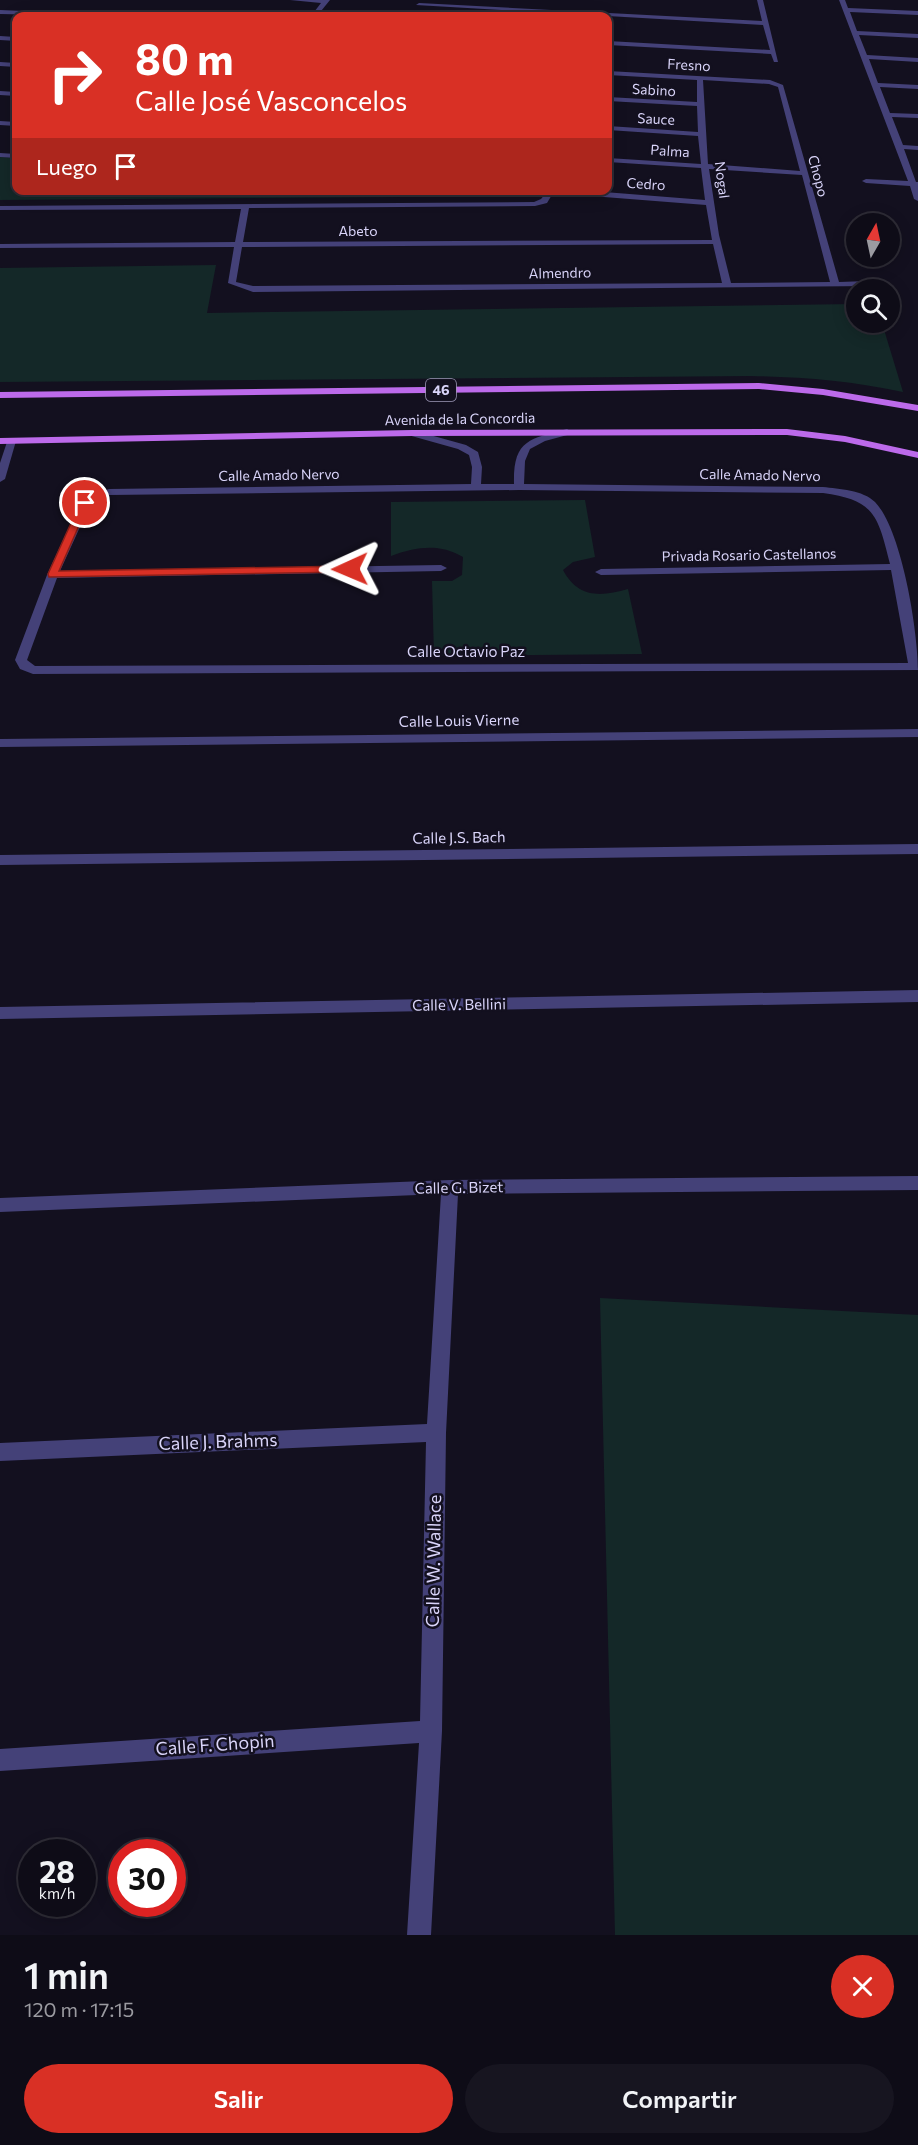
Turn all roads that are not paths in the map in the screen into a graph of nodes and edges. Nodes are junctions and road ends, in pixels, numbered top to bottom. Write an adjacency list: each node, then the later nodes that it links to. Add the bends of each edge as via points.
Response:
1 (293, 0): 4 (street)
2 (760, 0): 12 (street)
3 (842, 0): 6 (street)
4 (327, 1)
5 (419, 5): 9 (street)
6 (846, 10): 10 (street); 13 (street)
7 (0, 12): 8 (street)
8 (66, 12)
9 (554, 12)
10 (918, 13)
11 (612, 15): 12 (street)
12 (766, 23): 16 (street)
13 (854, 33): 14 (street); 17 (street)
14 (918, 36)
15 (612, 43): 16 (street)
16 (772, 52): 19 (street)
17 (865, 57): 18 (street); 23 (street)
18 (918, 60)
19 (776, 61)
20 (612, 73): 21 (street, Fresno)
21 (700, 78): 22 (street, Fresno); 26 (street, Nogal)
22 (770, 82): 35 (street, Chopo, via 781,86)
23 (876, 85): 24 (street); 27 (street)
24 (918, 87)
25 (612, 99): 26 (street, Sabino)
26 (700, 104): 30 (street, Nogal)
27 (886, 115): 28 (street); 31 (street)
28 (918, 116)
29 (612, 128): 30 (street, Sauce)
30 (702, 134): 34 (street, Nogal)
31 (900, 147): 32 (street); 37 (street)
32 (918, 148)
33 (612, 160): 34 (street, Palma)
34 (706, 166): 35 (street, Palma); 41 (street, Nogal)
35 (803, 173): 47 (street, Chopo)
36 (866, 181): 37 (street)
37 (915, 184): 40 (street)
38 (548, 195): 42 (street, via 535,204)
39 (604, 195): 41 (street, Cedro)
40 (918, 199)
41 (711, 203): 44 (street, Nogal)
42 (245, 207): 43 (street); 45 (street)
43 (0, 208)
44 (715, 242): 45 (street, Abeto); 49 (street, Nogal)
45 (238, 245): 46 (street, Abeto); 49 (street, Almendro, via 232,283 253,289)
46 (0, 246)
47 (835, 284): 48 (street, Almendro); 49 (street, Almendro)
48 (846, 284)
49 (727, 285)
50 (0, 395): 51 (main road, Avenida de la Concordia / 46, via 759,386)
51 (918, 408)
52 (567, 432): 53 (main road, Avenida de la Concordia); 56 (main road, Avenida de la Concordia, via 787,432 845,439); 58 (street, via 526,446 518,462)
53 (412, 433): 55 (main road, Avenida de la Concordia); 59 (street, via 474,454)
54 (0, 441): 55 (main road, Avenida de la Concordia)
55 (11, 441): 57 (lane)
56 (918, 455)
57 (0, 479)
58 (519, 487): 59 (street, Calle Amado Nervo); 60 (street, Calle Amado Nervo, via 823,490 856,496 872,504 880,515)
59 (476, 488): 63 (street, Calle Amado Nervo, via 109,492 85,503)
60 (897, 567): 62 (street, Privada Rosario Castellanos); 64 (street)
61 (441, 568): 63 (street)
62 (601, 572)
63 (53, 574): 64 (street, Calle Octavio Paz, via 21,660 33,670)
64 (917, 668)
65 (918, 732): 66 (street, Calle Louis Vierne)
66 (0, 743)
67 (918, 849): 68 (street, Calle J.S. Bach)
68 (0, 860)
69 (918, 996): 70 (street, Calle V. Bellini)
70 (0, 1013)
71 (918, 1183): 72 (street, Calle G. Bizet)
72 (450, 1187): 73 (street, Calle G. Bizet); 74 (street, Calle W. Wallace)
73 (0, 1205)
74 (436, 1433): 75 (street, Calle J. Brahms); 76 (street, Calle W. Wallace)
75 (0, 1452)
76 (431, 1731): 77 (street, Calle F. Chopin); 78 (street, Calle W. Wallace)
77 (0, 1760)
78 (419, 1935)

